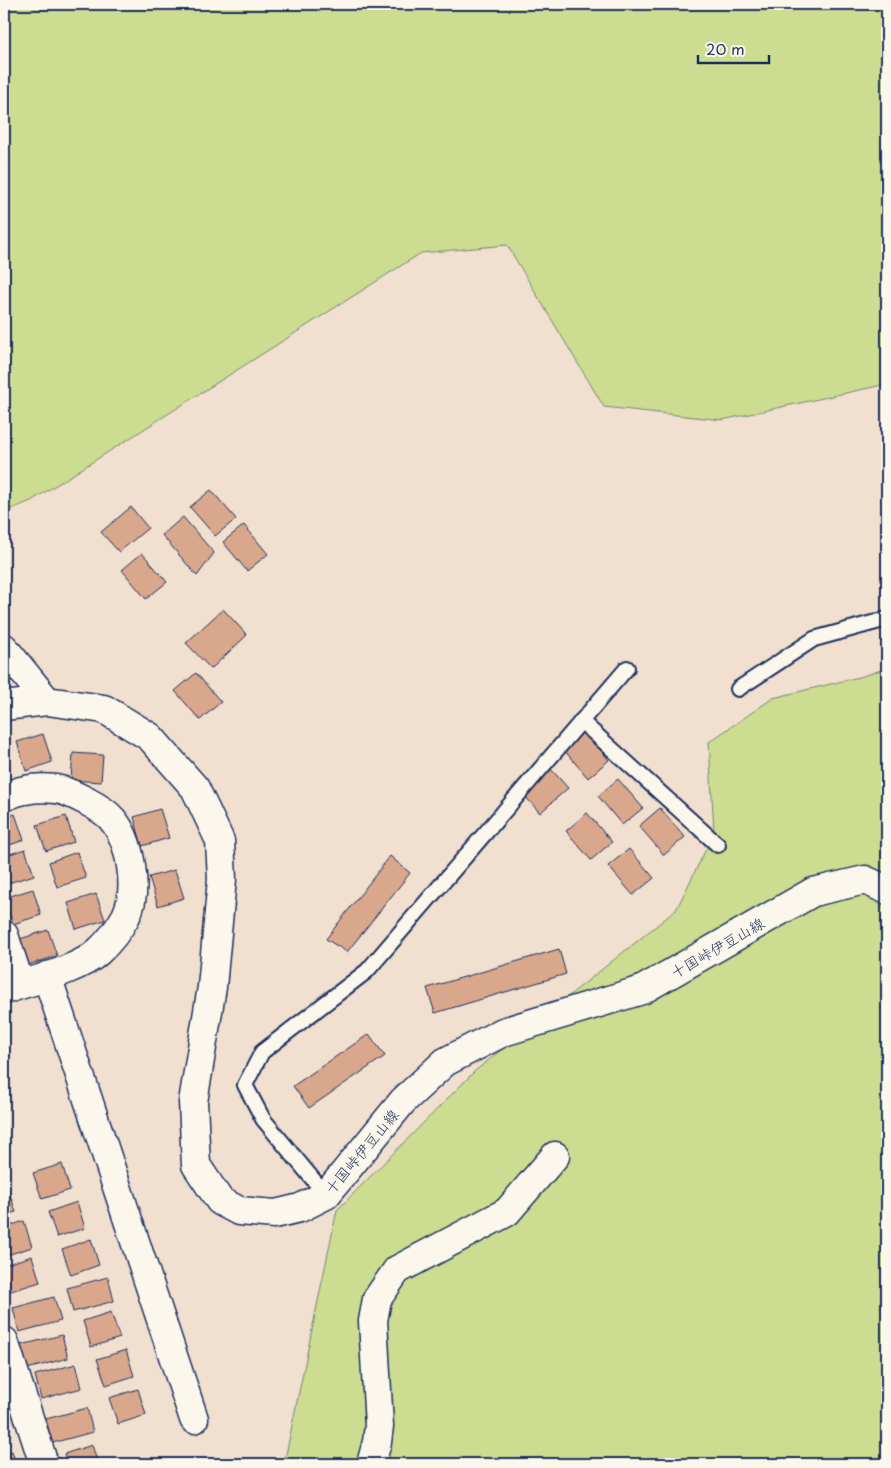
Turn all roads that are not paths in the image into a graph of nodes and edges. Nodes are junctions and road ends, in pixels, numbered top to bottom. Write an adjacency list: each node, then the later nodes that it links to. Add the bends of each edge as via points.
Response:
1 (887, 619): 4 (lane, via 814,639)
2 (4, 648): 5 (street)
3 (627, 668): 7 (lane)
4 (738, 688)
5 (47, 702): 6 (street, 十国峠伊豆山線); 15 (street, 十国峠伊豆山線, via 104,709 150,737 195,788 220,841 222,879 212,986 193,1102 196,1165 220,1201 239,1211 275,1214 300,1208)
6 (4, 706)
7 (581, 721): 9 (lane); 15 (lane, via 367,971 262,1052 246,1085 263,1119)
8 (4, 797): 12 (street, via 26,789 56,789 89,802 112,818 124,840 131,864 132,890 127,915 114,934 98,953 79,965)
9 (718, 845)
10 (887, 890): 15 (street, 十国峠伊豆山線, via 865,880 813,892 642,990 503,1032 445,1062 403,1101)
11 (4, 935): 13 (street)
12 (46, 976): 13 (street); 17 (street)
13 (12, 987)
14 (555, 1156): 19 (street, via 507,1212 397,1270 377,1299 373,1322 379,1426)
15 (326, 1195)
16 (4, 1341): 18 (street)
17 (194, 1419)
18 (44, 1464)
19 (371, 1464)

